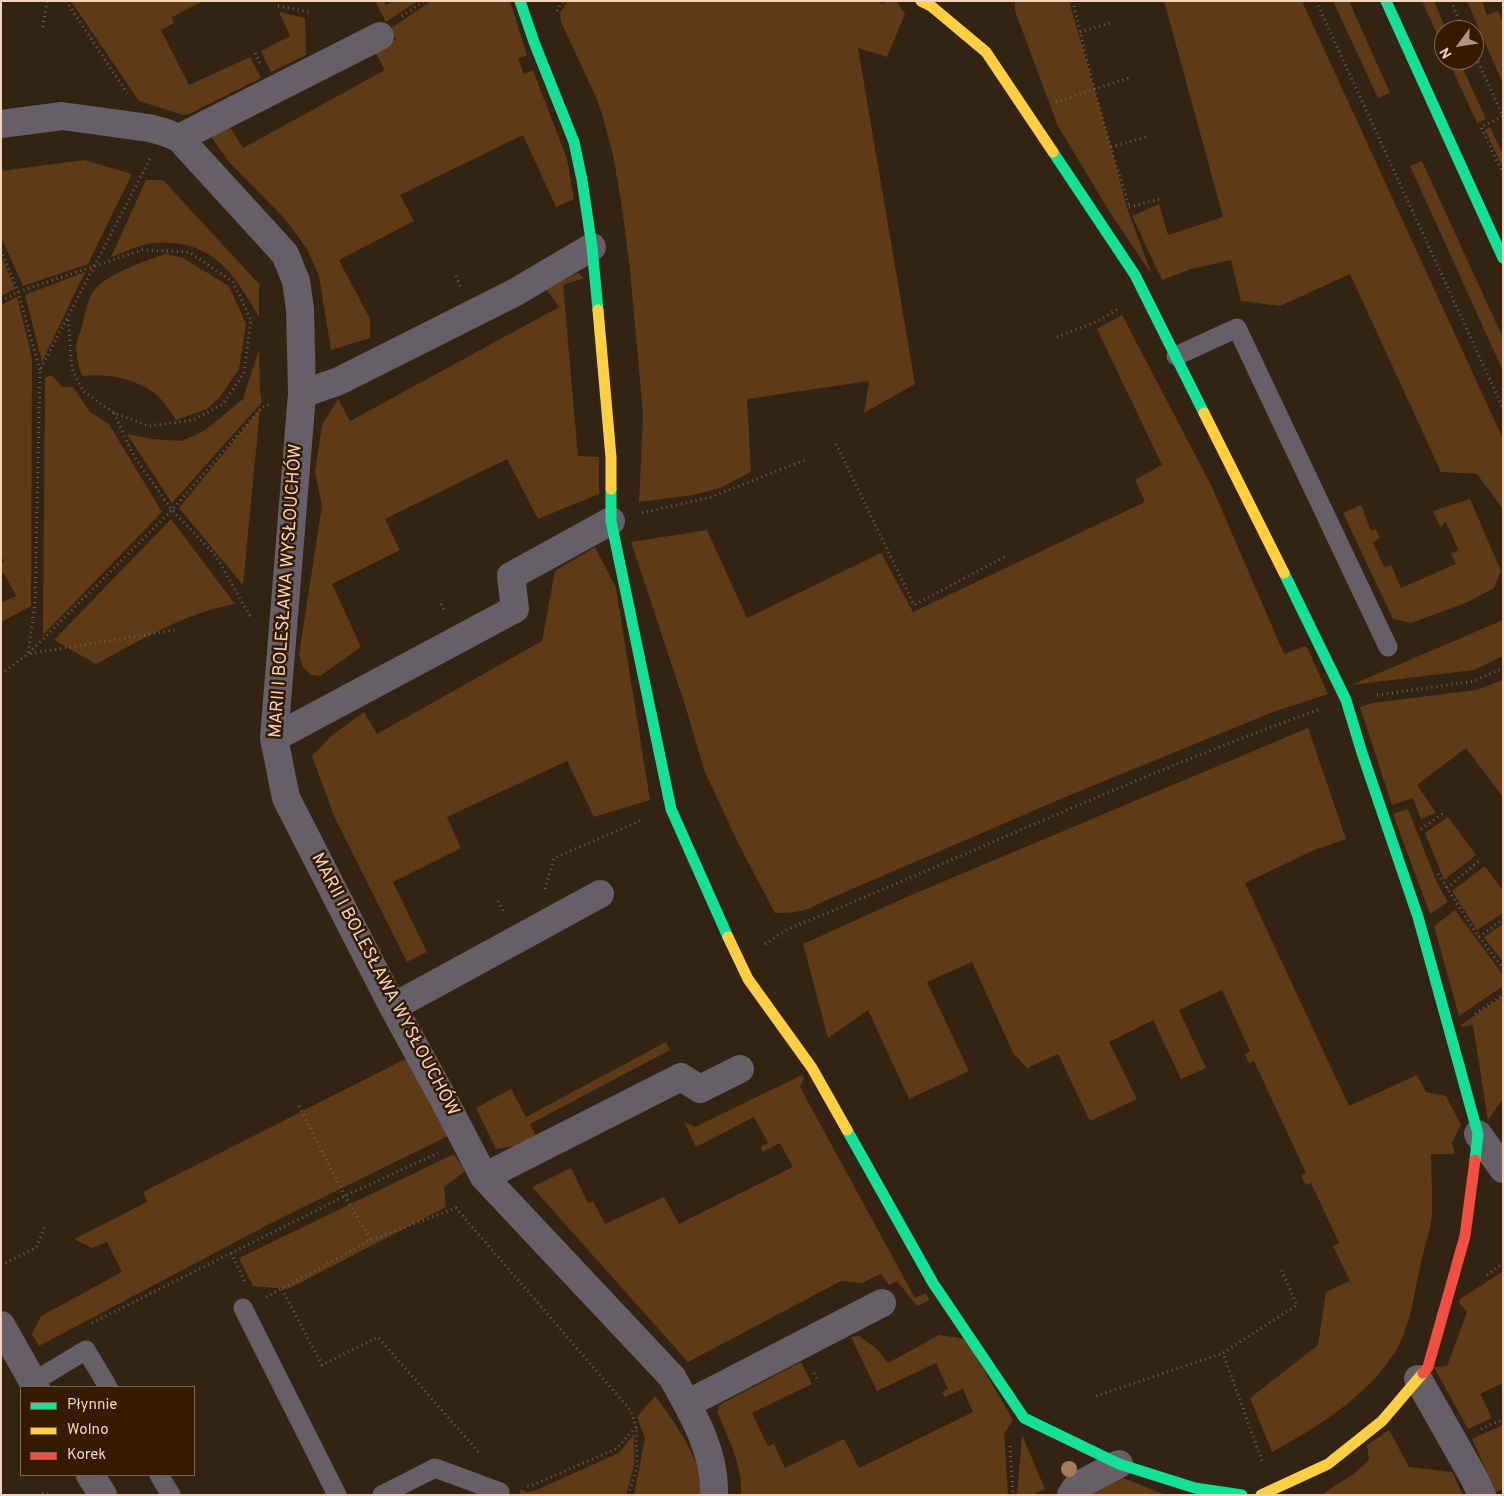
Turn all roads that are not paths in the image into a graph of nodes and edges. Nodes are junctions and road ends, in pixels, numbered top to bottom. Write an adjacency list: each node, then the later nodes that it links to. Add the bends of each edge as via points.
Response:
1 (520, 1): 7 (street, via 574,142)
2 (1386, 1): 8 (street)
3 (928, 3): 9 (street, via 986,52 1135,275)
4 (380, 36): 6 (street)
5 (1, 124): 6 (street, via 62,116)
6 (164, 133): 10 (street, MARII I BOLESŁAWA WYSŁOUCHÓW, via 284,254 296,281 300,309)
7 (592, 247): 10 (street, via 506,297 339,381); 11 (street, via 611,458)
8 (1503, 258)
9 (1176, 356): 12 (lane, via 1237,328); 17 (street, via 1346,700 1418,917)
10 (302, 394): 13 (street, MARII I BOLESŁAWA WYSŁOUCHÓW)
11 (611, 521): 13 (street, via 511,576 515,609); 27 (street, via 671,809 748,979 812,1068 933,1283 1024,1418)
12 (1388, 647)
13 (274, 738): 15 (street, MARII I BOLESŁAWA WYSŁOUCHÓW, via 286,798)
14 (600, 894): 15 (street)
15 (393, 1007): 19 (street, MARII I BOLESŁAWA WYSŁOUCHÓW)
16 (740, 1069): 19 (street, via 700,1089 681,1076)
17 (1478, 1134): 18 (street); 23 (street, via 1465,1236 1428,1367)
18 (1503, 1169)
19 (484, 1177): 26 (street, MARII I BOLESŁAWA WYSŁOUCHÓW, via 672,1378)
20 (882, 1303): 26 (street)
21 (249, 1305): 32 (lane)
22 (1, 1325): 24 (street)
23 (1418, 1379): 30 (street, via 1382,1421 1328,1464); 37 (street)
24 (35, 1385): 25 (lane, via 86,1350)
25 (107, 1386)
26 (687, 1404): 34 (street, MARII I BOLESŁAWA WYSŁOUCHÓW, via 713,1472)
27 (1119, 1464): 35 (street, via 1076,1486); 36 (street, via 1195,1488)
28 (160, 1476): 31 (lane)
29 (509, 1488): 33 (lane, via 435,1468)
30 (1269, 1493)
31 (171, 1495)
32 (337, 1495)
33 (382, 1495)
34 (714, 1495)
35 (1071, 1495)
36 (1242, 1495)
37 (1482, 1495)

